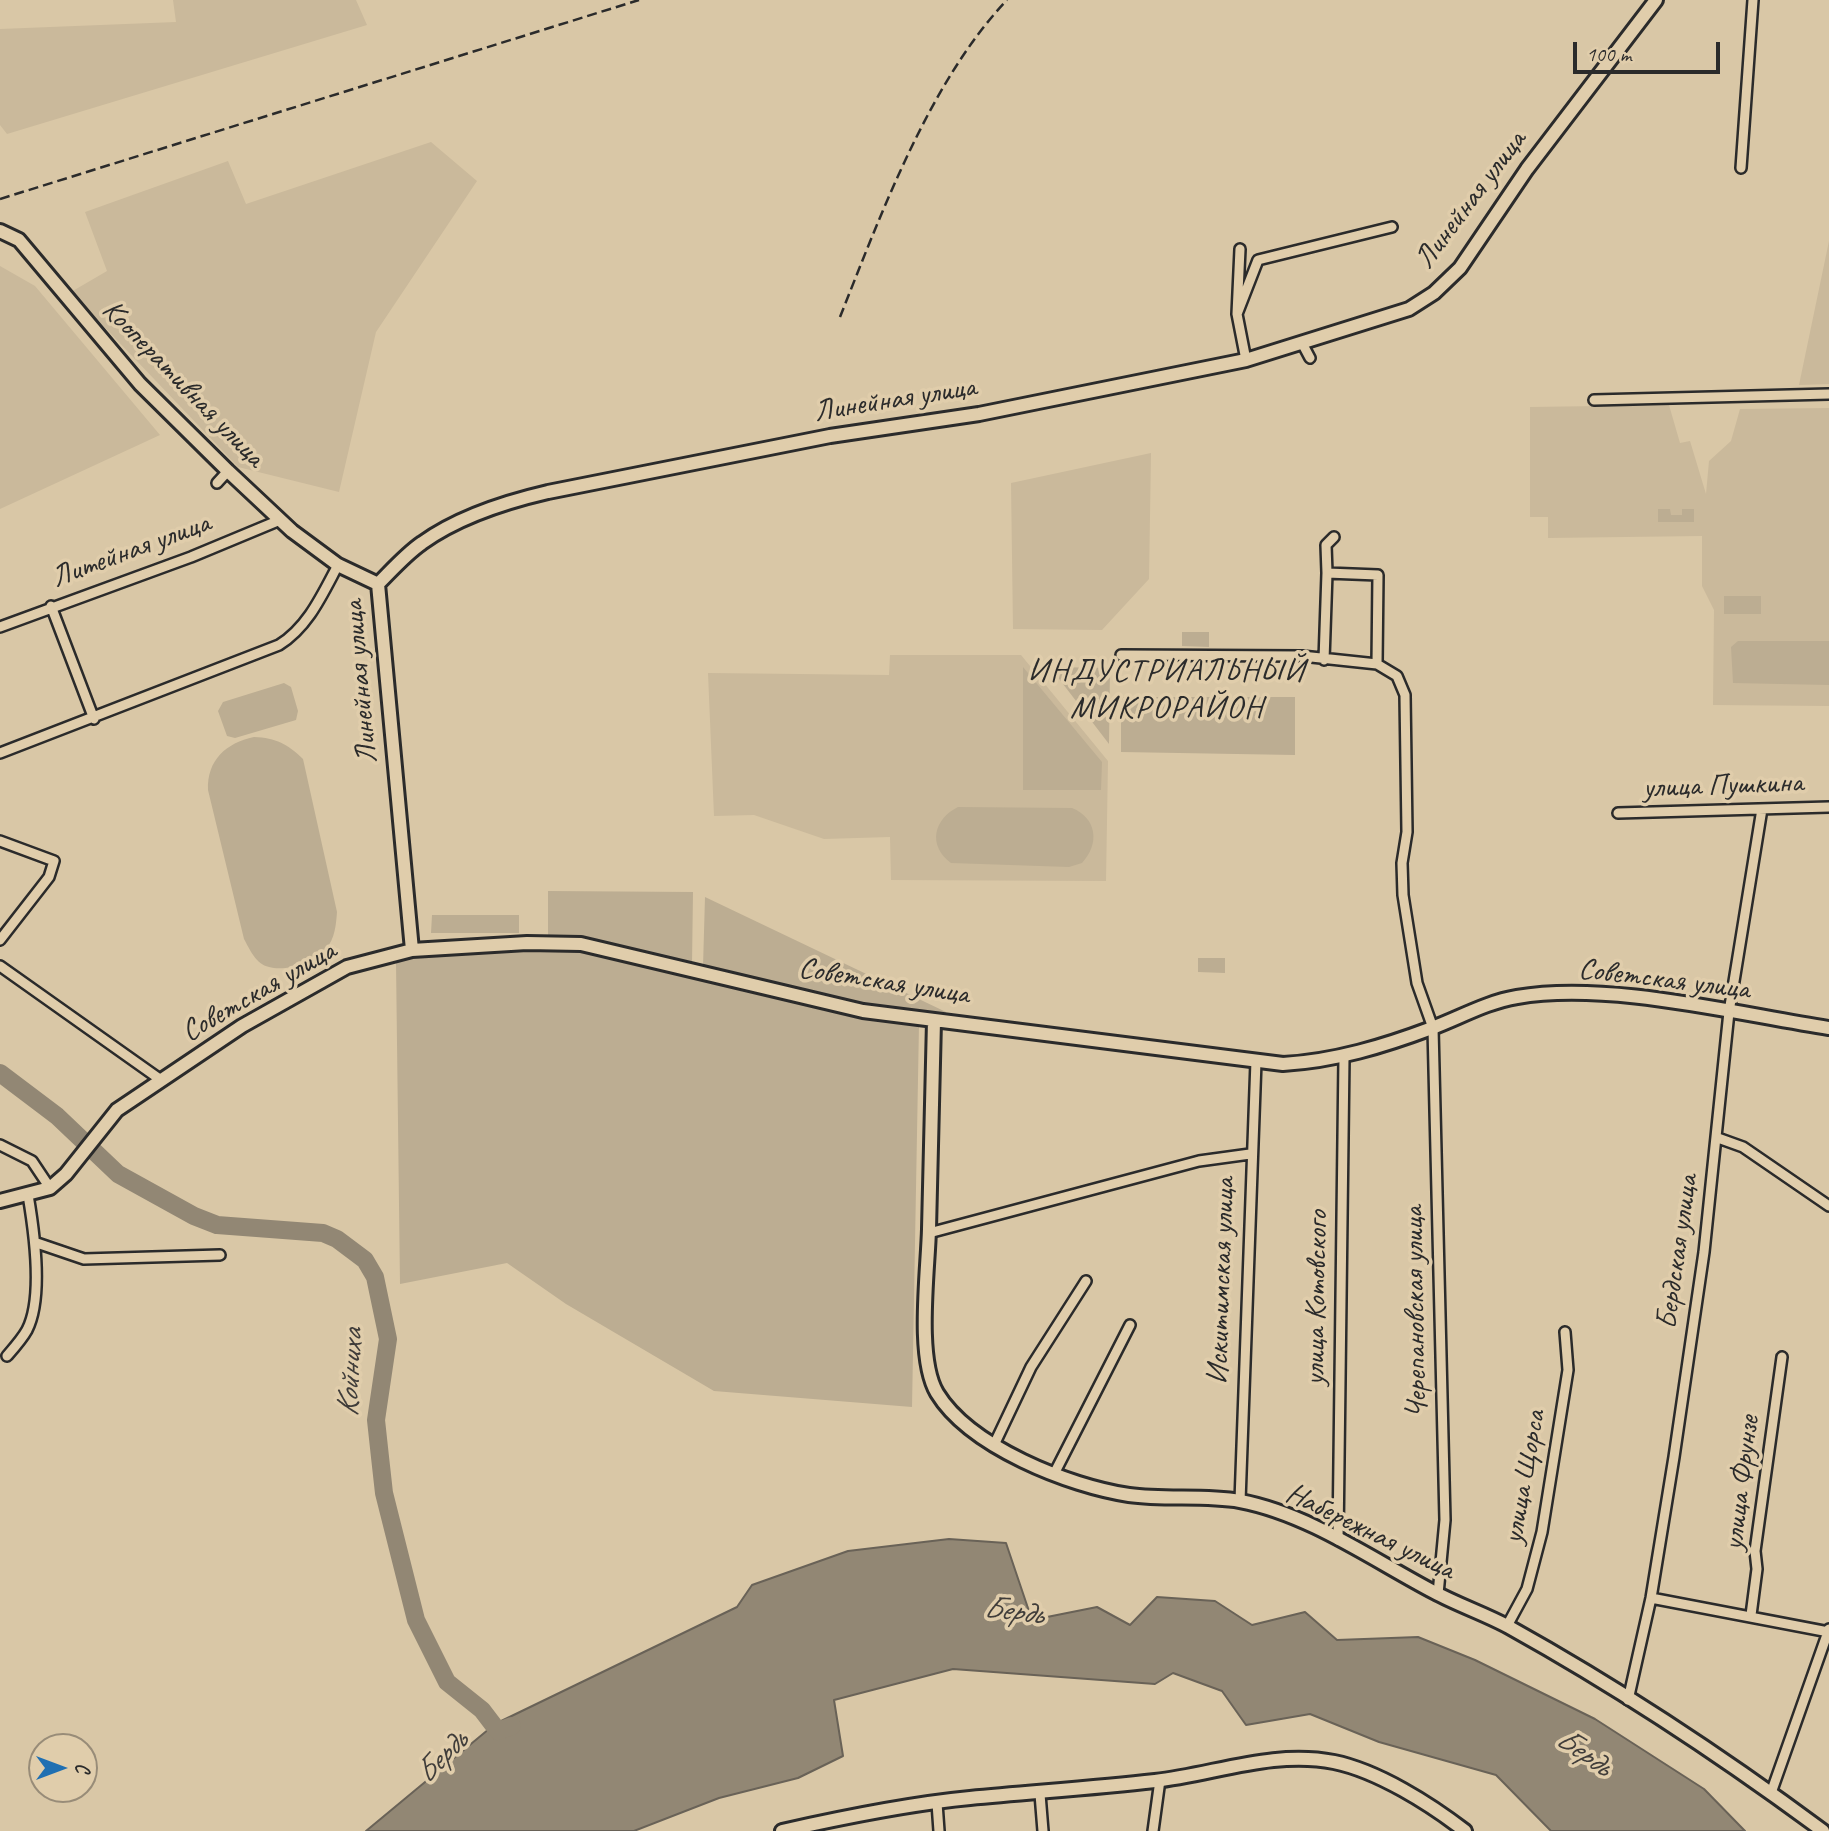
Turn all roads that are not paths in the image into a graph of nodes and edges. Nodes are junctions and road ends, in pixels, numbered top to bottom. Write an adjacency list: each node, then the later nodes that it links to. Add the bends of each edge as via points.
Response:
1 (1656, 0): 8 (main road, Линейная улица, via 1527,169 1478,244 1440,288 1424,302 1391,317)
2 (1753, 0): 3 (street)
3 (1741, 168)
4 (1392, 227): 7 (street, via 1258,260)
5 (0, 230): 13 (main road, Кооперативная улица, via 19,240 140,384)
6 (1240, 249): 7 (street)
7 (1237, 314): 10 (street)
8 (1302, 343): 9 (street); 10 (main road, Линейная улица)
9 (1310, 358)
10 (1246, 360): 19 (main road, Линейная улица, via 519,499 449,526 420,544)
11 (1829, 394): 12 (street)
12 (1594, 400)
13 (228, 471): 14 (street); 15 (main road, Кооперативная улица)
14 (217, 483)
15 (280, 520): 17 (main road, Кооперативная улица); 20 (street, Литейная улица)
16 (1334, 537): 18 (street, via 1326,545)
17 (338, 565): 19 (main road, Кооперативная улица); 25 (street, via 294,636 266,652)
18 (1327, 573): 23 (street); 24 (street, via 1378,575)
19 (378, 584): 32 (main road, Линейная улица)
20 (51, 607): 21 (street, Литейная улица); 25 (street)
21 (0, 627)
22 (1121, 655): 23 (street)
23 (1324, 660): 24 (street)
24 (1377, 664): 36 (street, Черепановская улица, via 1397,676 1405,695 1403,895 1417,983)
25 (94, 719): 26 (street)
26 (0, 752)
27 (1829, 807): 28 (street, улица Пушкина)
28 (1762, 809): 29 (street, улица Пушкина); 34 (street, Бердская улица)
29 (1618, 813)
30 (0, 841): 31 (street, via 54,861 49,877)
31 (0, 940)
32 (412, 950): 35 (main road, Советская улица, via 581,944 863,1011); 40 (main road, Советская улица, via 347,967 242,1026)
33 (0, 966): 40 (street)
34 (1729, 1012): 36 (main road, Советская улица, via 1651,999 1528,995 1491,1002); 37 (main road, Советская улица); 41 (street, Бердская улица)
35 (934, 1021): 39 (main road, Советская улица); 48 (main road, Набережная улица)
36 (1433, 1028): 38 (main road, Советская улица); 60 (street, Черепановская улица, via 1445,1520)
37 (1829, 1028)
38 (1344, 1057): 39 (main road, Советская улица, via 1291,1063); 59 (street, улица Котовского)
39 (1256, 1061): 43 (street, Искитимская улица)
40 (162, 1080): 44 (main road, Советская улица, via 117,1110)
41 (1718, 1138): 47 (street, via 1743,1147); 61 (street, Бердская улица)
42 (0, 1145): 44 (street, via 32,1161)
43 (1250, 1154): 48 (street, via 1199,1161); 58 (street, Искитимская улица)
44 (50, 1188): 45 (main road, Советская улица)
45 (28, 1195): 46 (main road, Советская улица); 49 (street)
46 (0, 1201)
47 (1829, 1206)
48 (929, 1233): 56 (main road, Набережная улица, via 925,1312 929,1377 950,1409)
49 (37, 1244): 50 (street, via 84,1259); 54 (street, via 28,1329)
50 (220, 1255)
51 (1086, 1281): 56 (street, via 1031,1367)
52 (1130, 1325): 57 (street)
53 (1564, 1332): 63 (street, улица Щорса, via 1568,1370 1542,1532 1527,1589)
54 (8, 1356)
55 (1782, 1357): 62 (street, улица Фрунзе, via 1755,1551)
56 (994, 1445): 57 (main road, Набережная улица)
57 (1054, 1474): 58 (main road, Набережная улица, via 1132,1495)
58 (1240, 1501): 59 (main road, Набережная улица)
59 (1338, 1539): 60 (main road, Набережная улица)
60 (1438, 1594): 63 (main road, Набережная улица)
61 (1651, 1598): 62 (street); 65 (street, Бердская улица)
62 (1751, 1615): 64 (street)
63 (1507, 1626): 65 (main road, Набережная улица)
64 (1829, 1631): 67 (street)
65 (1628, 1700): 67 (main road, Набережная улица)
66 (1160, 1780): 68 (main road); 73 (street); 74 (main road, via 1297,1758 1336,1763 1395,1786)
67 (1771, 1793): 75 (main road, Набережная улица)
68 (1040, 1794): 69 (main road); 72 (street)
69 (937, 1803): 70 (main road, via 855,1814); 71 (street)
70 (782, 1831)
71 (939, 1831)
72 (1043, 1831)
73 (1153, 1831)
74 (1465, 1831)
75 (1823, 1831)

